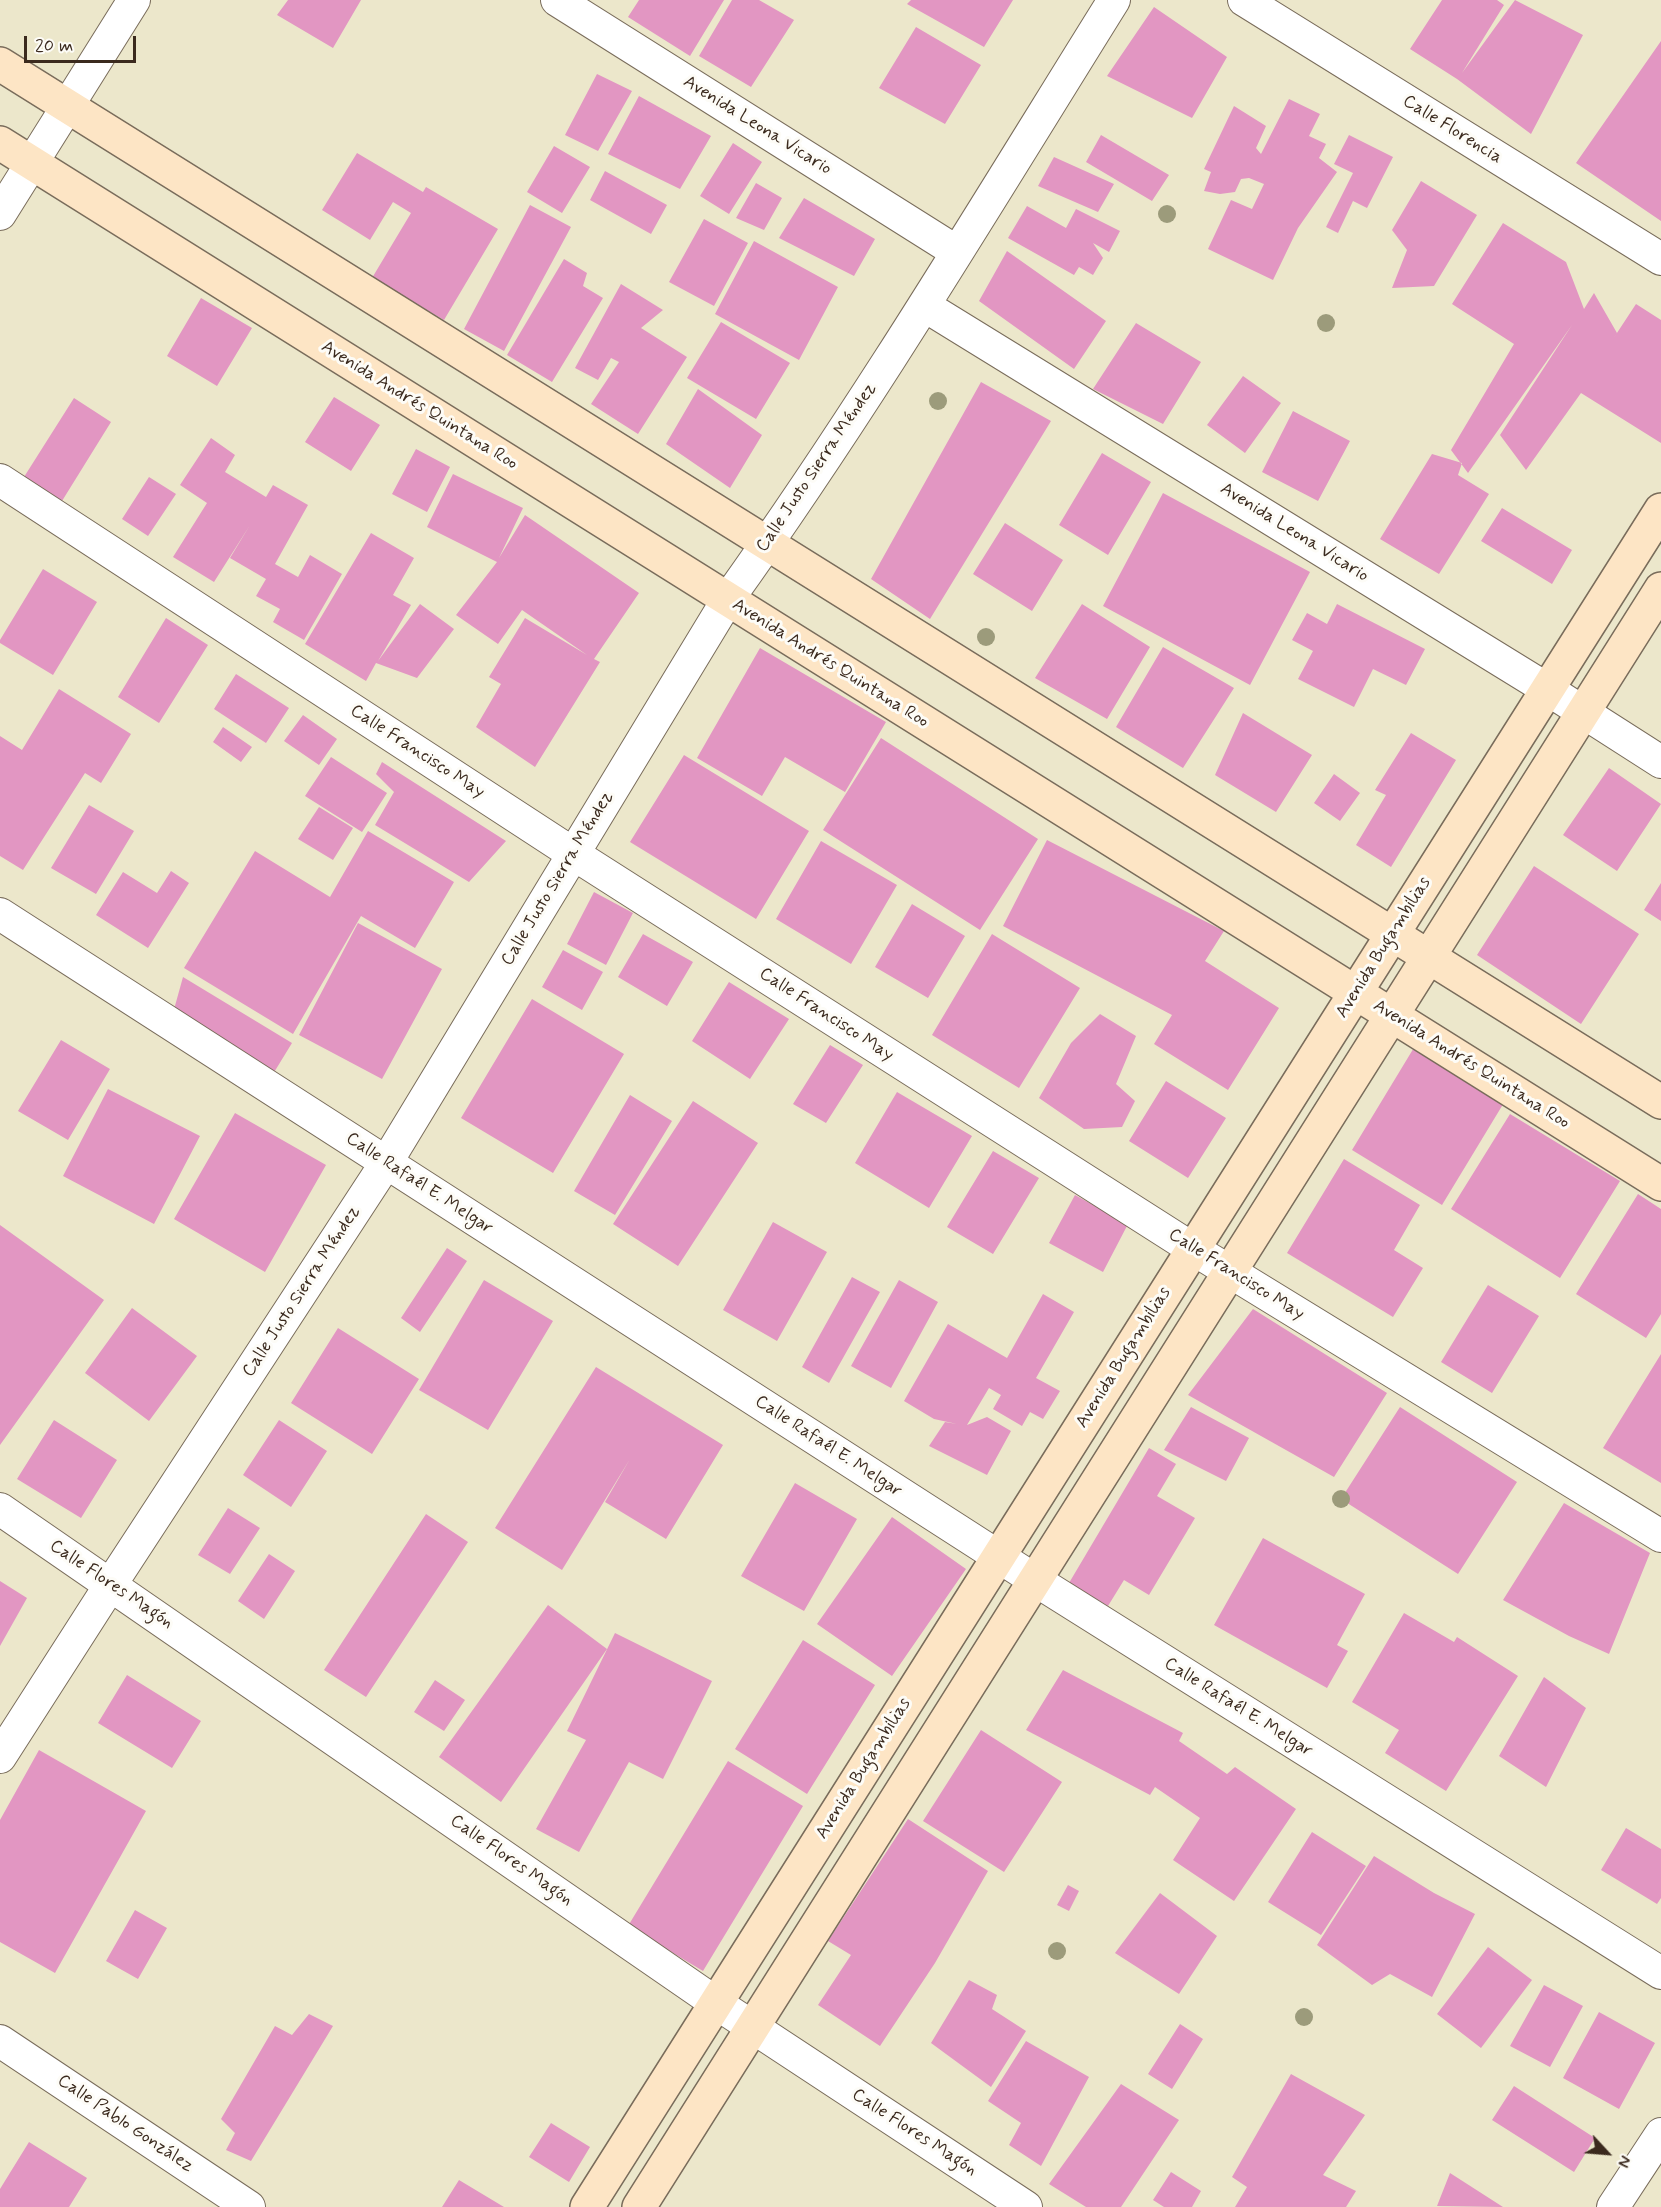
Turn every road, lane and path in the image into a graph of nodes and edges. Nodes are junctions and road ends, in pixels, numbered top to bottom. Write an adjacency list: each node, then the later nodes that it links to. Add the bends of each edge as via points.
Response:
1 (134, 0): 6 (street)
2 (557, 0): 10 (street, Avenida Leona Vicario)
3 (1114, 0): 10 (street, Calle Justo Sierra Méndez)
4 (1244, 0): 11 (street, Calle Florencia)
5 (0, 64): 6 (main road)
6 (68, 107): 8 (street); 15 (main road)
7 (0, 143): 8 (main road, Avenida Andrés Quintana Roo)
8 (31, 163): 9 (street); 17 (main road, Avenida Andrés Quintana Roo)
9 (0, 214)
10 (957, 252): 12 (street, Calle Justo Sierra Méndez)
11 (1661, 259)
12 (925, 306): 15 (street, Calle Justo Sierra Méndez); 18 (street, Avenida Leona Vicario)
13 (0, 480): 21 (street, Calle Francisco May)
14 (1661, 510): 18 (main road, Avenida Bugambilias)
15 (767, 544): 17 (street, Calle Justo Sierra Méndez); 23 (main road)
16 (1661, 589): 19 (main road)
17 (728, 599): 21 (street, Calle Justo Sierra Méndez); 25 (main road, Avenida Andrés Quintana Roo)
18 (1547, 689): 19 (street, Avenida Leona Vicario); 23 (main road, Avenida Bugambilias)
19 (1583, 713): 20 (street, Avenida Leona Vicario); 24 (main road)
20 (1661, 762)
21 (572, 854): 28 (street, Calle Justo Sierra Méndez); 30 (street, Calle Francisco May)
22 (0, 914): 28 (street, Calle Rafaél E. Melgar)
23 (1392, 934): 24 (main road); 25 (main road, Avenida Bugambilias)
24 (1429, 957): 26 (main road); 27 (main road)
25 (1355, 993): 26 (main road, Avenida Andrés Quintana Roo); 30 (main road, Avenida Bugambilias)
26 (1392, 1015): 29 (main road, Avenida Andrés Quintana Roo); 31 (main road)
27 (1661, 1102)
28 (386, 1163): 34 (street, Calle Rafaél E. Melgar); 36 (street, Calle Justo Sierra Méndez)
29 (1661, 1184)
30 (1193, 1249): 31 (street, Calle Francisco May); 34 (main road, Avenida Bugambilias)
31 (1230, 1272): 33 (street, Calle Francisco May); 35 (main road)
32 (0, 1509): 36 (street, Calle Flores Magón)
33 (1661, 1536)
34 (999, 1557): 35 (street, Calle Rafaél E. Melgar); 39 (main road, Avenida Bugambilias)
35 (1035, 1580): 38 (street, Calle Rafaél E. Melgar); 40 (main road)
36 (111, 1584): 37 (street, Calle Justo Sierra Méndez); 39 (street, Calle Flores Magón)
37 (0, 1757)
38 (1661, 1973)
39 (716, 2003): 40 (street, Calle Flores Magón); 44 (main road, Avenida Bugambilias)
40 (752, 2027): 45 (main road); 46 (street, Calle Flores Magón)
41 (0, 2041): 43 (street, Calle Pablo González)
42 (1661, 2134): 47 (street)
43 (249, 2207)
44 (587, 2207)
45 (639, 2207)
46 (1026, 2207)
47 (1613, 2207)

